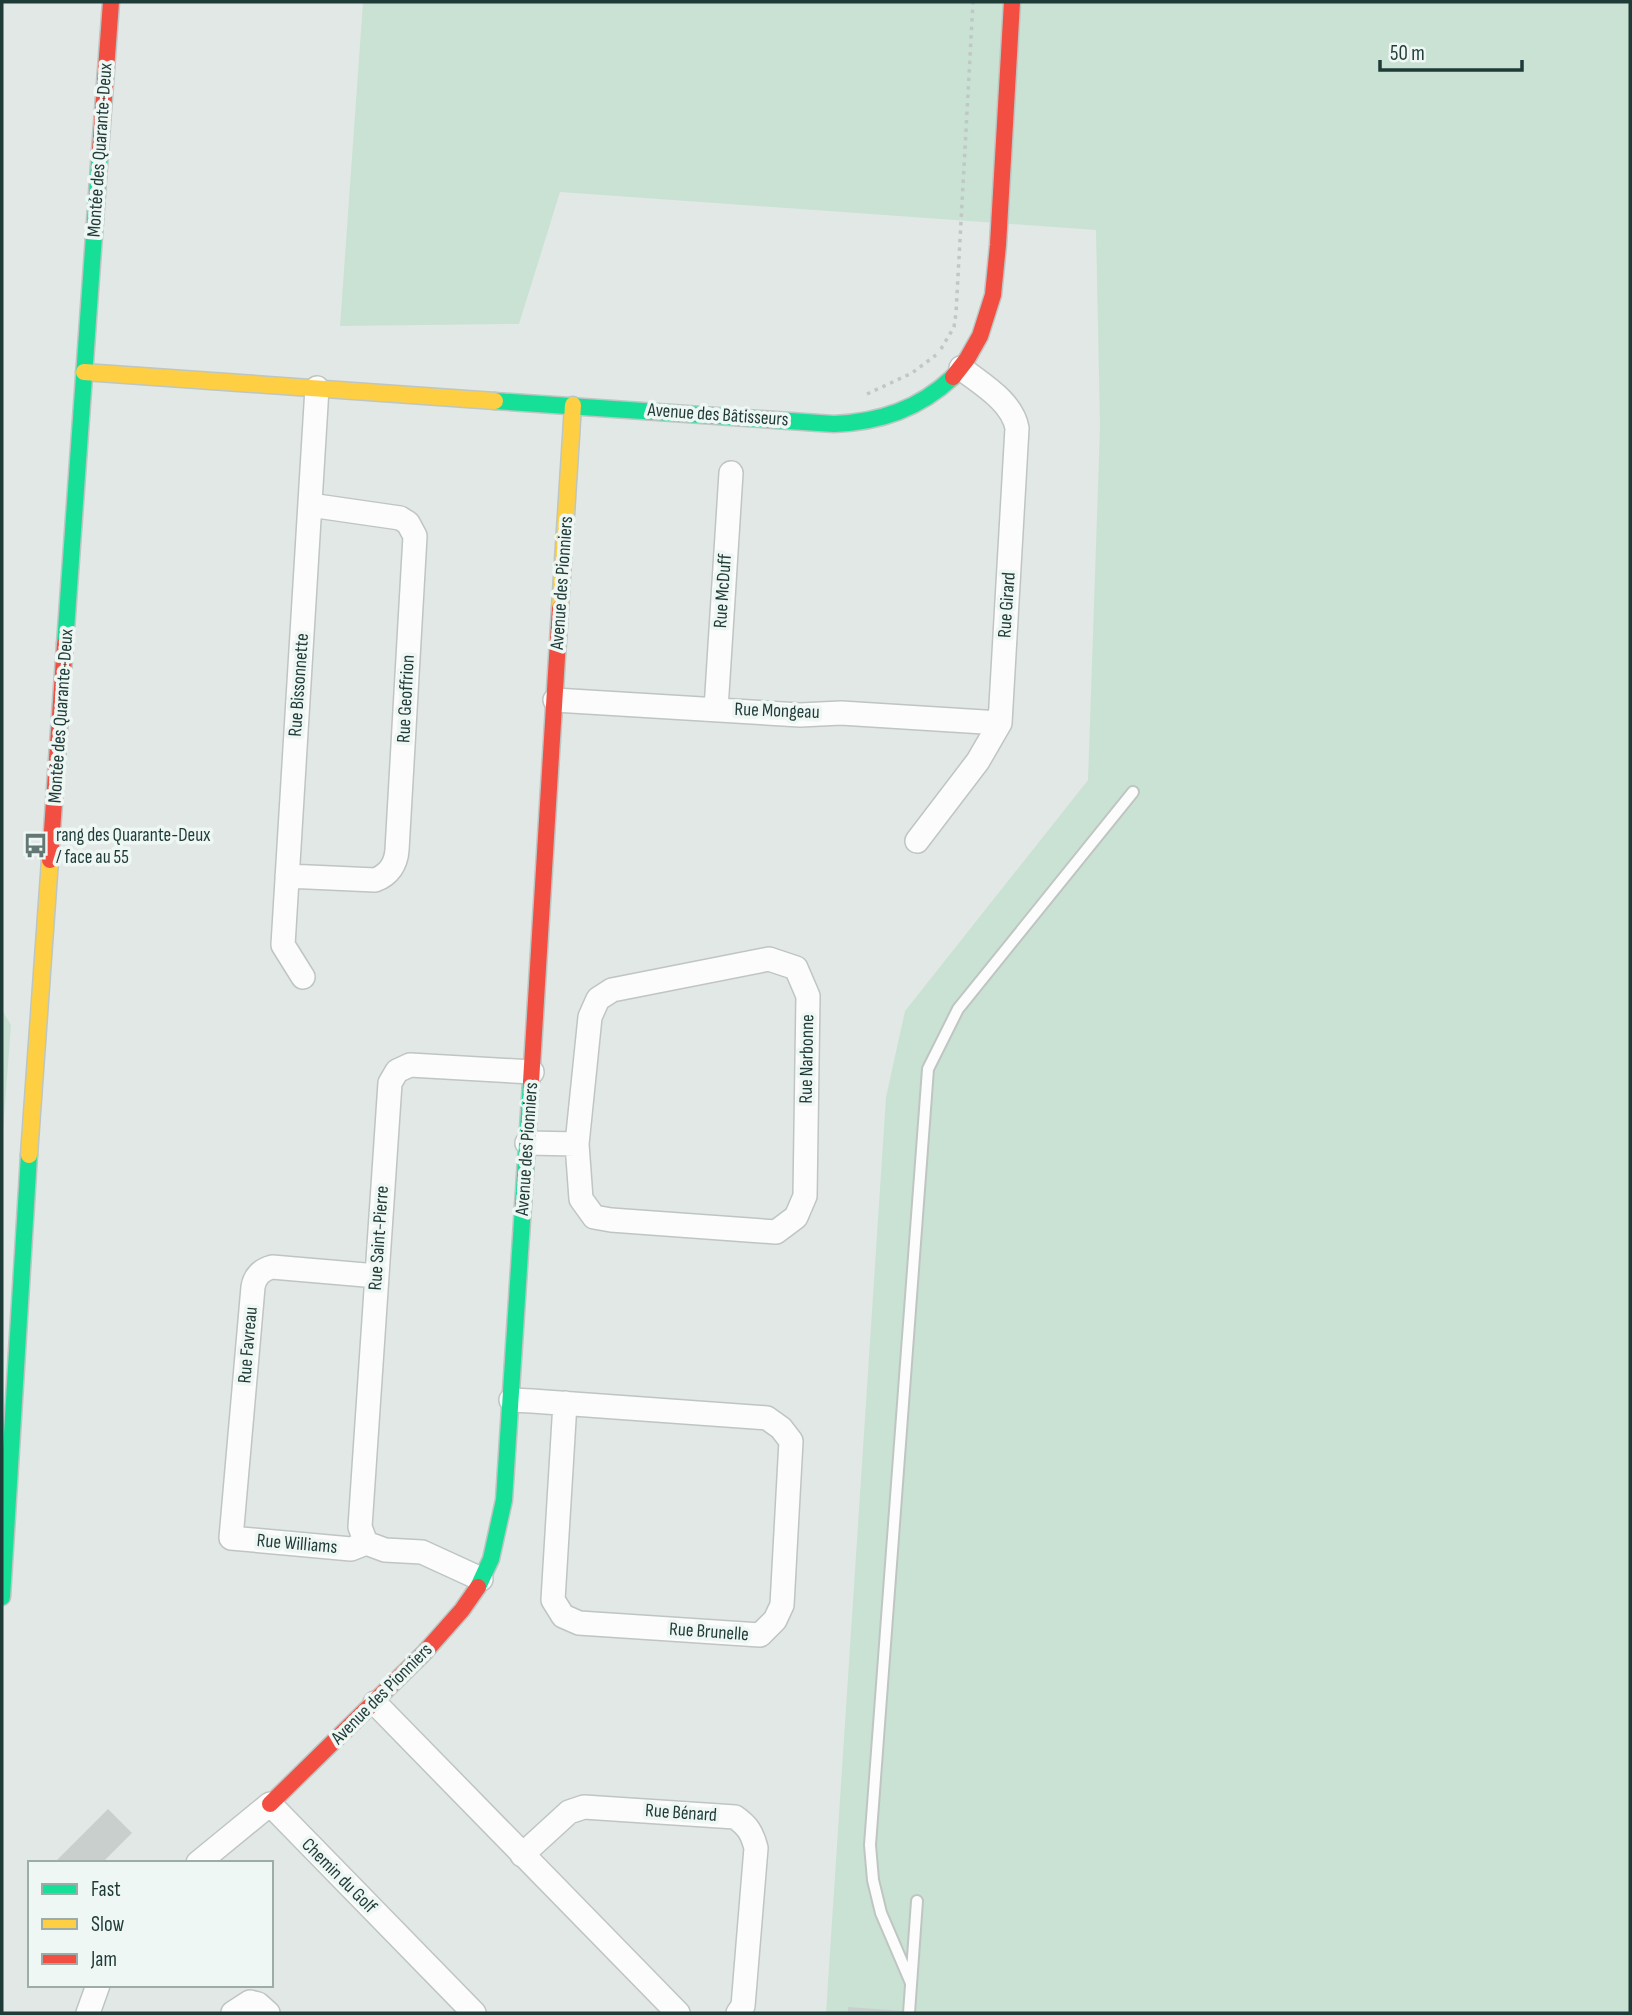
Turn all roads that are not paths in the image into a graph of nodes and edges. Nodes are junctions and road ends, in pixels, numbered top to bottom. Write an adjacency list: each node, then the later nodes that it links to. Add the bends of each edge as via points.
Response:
1 (111, 2): 4 (street, Montée des Quarante-Deux)
2 (1012, 2): 3 (street, Avenue des Bâtisseurs, via 992,296 981,334)
3 (961, 368): 6 (street, Avenue des Bâtisseurs, via 943,387 910,409 860,423); 11 (street, Rue Girard, via 1007,406 1017,428)
4 (84, 372): 5 (street, Avenue des Bâtisseurs); 25 (street, Montée des Quarante-Deux)
5 (317, 388): 6 (street, Avenue des Bâtisseurs); 8 (street, Rue Bissonnette)
6 (573, 405): 9 (street, Avenue des Pionniers)
7 (731, 473): 10 (street, Rue McDuff)
8 (310, 505): 14 (street, Rue Bissonnette); 14 (street, Rue Geoffrion, via 395,516 408,523 415,536 398,837 395,862 380,878)
9 (555, 701): 10 (street, Rue Mongeau); 16 (street, Avenue des Pionniers)
10 (716, 709): 11 (street, Rue Mongeau)
11 (1000, 723): 13 (street, Rue Girard, via 978,761)
12 (1133, 792): 31 (lane, via 958,1009 928,1069 870,1845 881,1913)
13 (917, 841)
14 (287, 876): 15 (street, Rue Bissonnette, via 283,945)
15 (303, 977)
16 (532, 1072): 17 (street, Avenue des Pionniers); 19 (street, Rue Saint-Pierre, via 415,1065 394,1074)
17 (527, 1143): 18 (street); 20 (street, Avenue des Pionniers)
18 (577, 1144): 18 (street, Rue Narbonne, via 590,1017 598,999 612,990 769,959 796,968 808,996 805,1196 796,1217 776,1231 594,1217 581,1199)
19 (377, 1276): 22 (street, Rue Favreau, via 272,1267 256,1278); 23 (street, Rue Saint-Pierre, via 360,1528)
20 (511, 1399): 21 (street, Rue Brunelle); 24 (street, Avenue des Pionniers, via 502,1516)
21 (565, 1404): 21 (street, Rue Brunelle, via 766,1418 781,1428 791,1441 782,1605 760,1635 579,1623 563,1616 553,1601)
22 (230, 1538): 23 (street, Rue Williams, via 351,1549)
23 (366, 1543): 24 (street, Rue Williams, via 385,1550 422,1552)
24 (481, 1579): 26 (street, Avenue des Pionniers, via 454,1621)
25 (2, 1597)
26 (375, 1703): 27 (street, Avenue des Pionniers); 28 (street)
27 (270, 1804): 29 (street); 36 (street, Chemin du Golf)
28 (522, 1855): 37 (street); 38 (street, Rue Bénard, via 569,1812 584,1807 735,1817 746,1825 756,1848 743,2006)
29 (200, 1861)
30 (917, 1901): 31 (lane)
31 (911, 1983): 39 (lane)
32 (97, 1987): 33 (street)
33 (88, 2013)
34 (233, 2013): 35 (street, via 250,2002)
35 (268, 2013)
36 (474, 2013)
37 (678, 2013)
38 (738, 2013)
39 (909, 2013)

